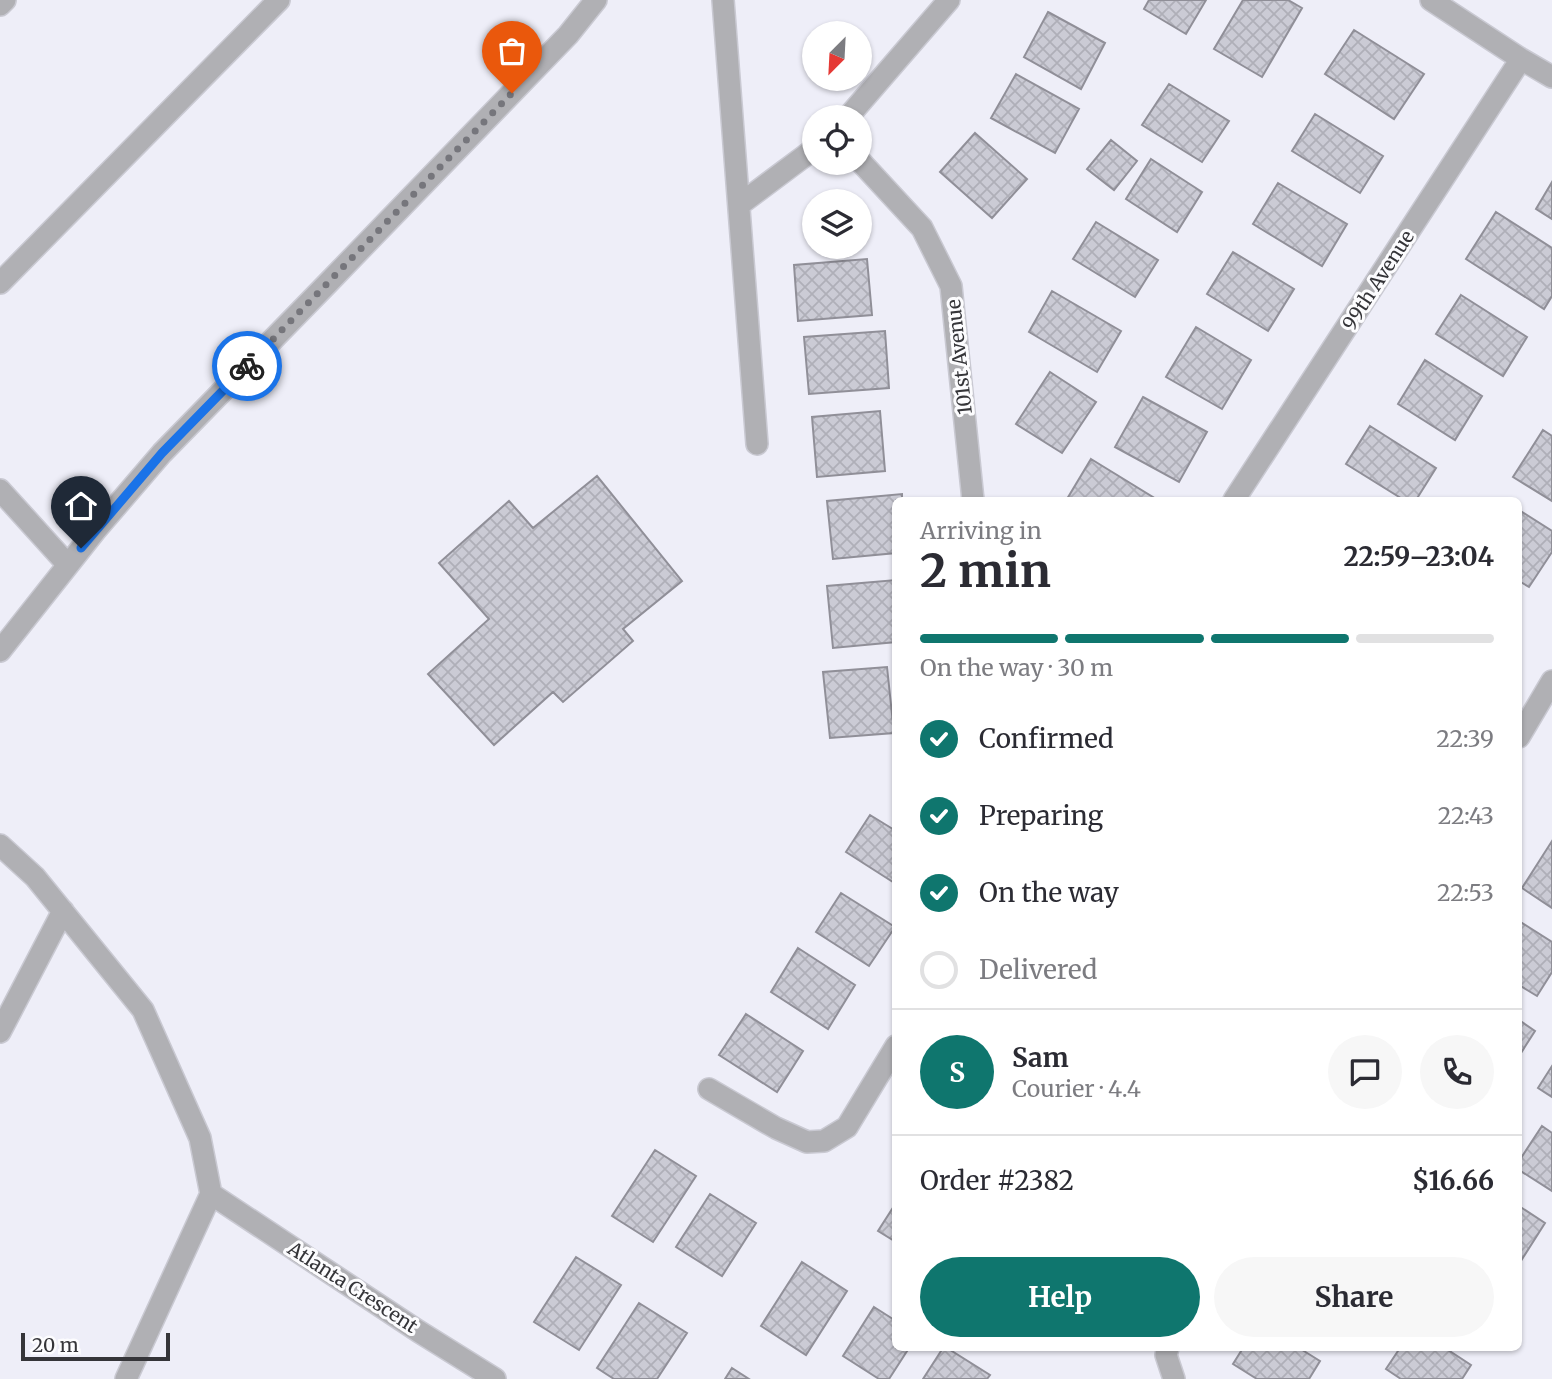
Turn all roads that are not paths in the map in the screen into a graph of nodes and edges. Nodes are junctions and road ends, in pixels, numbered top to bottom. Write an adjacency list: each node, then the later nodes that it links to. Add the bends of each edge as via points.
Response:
1 (5, 0): 7 (street)
2 (279, 0): 14 (street)
3 (596, 0): 19 (street, via 568,35 162,453)
4 (723, 0): 13 (street)
5 (949, 0): 10 (street)
6 (1431, 0): 8 (street)
7 (0, 5)
8 (1521, 59): 9 (street); 18 (street, 99th Avenue)
9 (1552, 77)
10 (858, 105)
11 (802, 158): 13 (street)
12 (872, 174): 17 (street, 101st Avenue, via 922,228 951,286)
13 (739, 205): 15 (street)
14 (0, 283)
15 (757, 444)
16 (0, 490): 19 (street)
17 (973, 497)
18 (1236, 497)
19 (68, 565): 20 (street)
20 (0, 651)
21 (1552, 681): 22 (street)
22 (1522, 732)
23 (0, 845): 24 (street)
24 (63, 911): 25 (street); 28 (street, via 143,1010 200,1138)
25 (0, 1032)
26 (892, 1053): 27 (street, via 847,1127 824,1140 807,1142)
27 (709, 1089)
28 (211, 1194): 30 (street); 31 (street, Atlanta Crescent)
29 (1167, 1351): 32 (street)
30 (126, 1379)
31 (495, 1379)
32 (1174, 1379)

